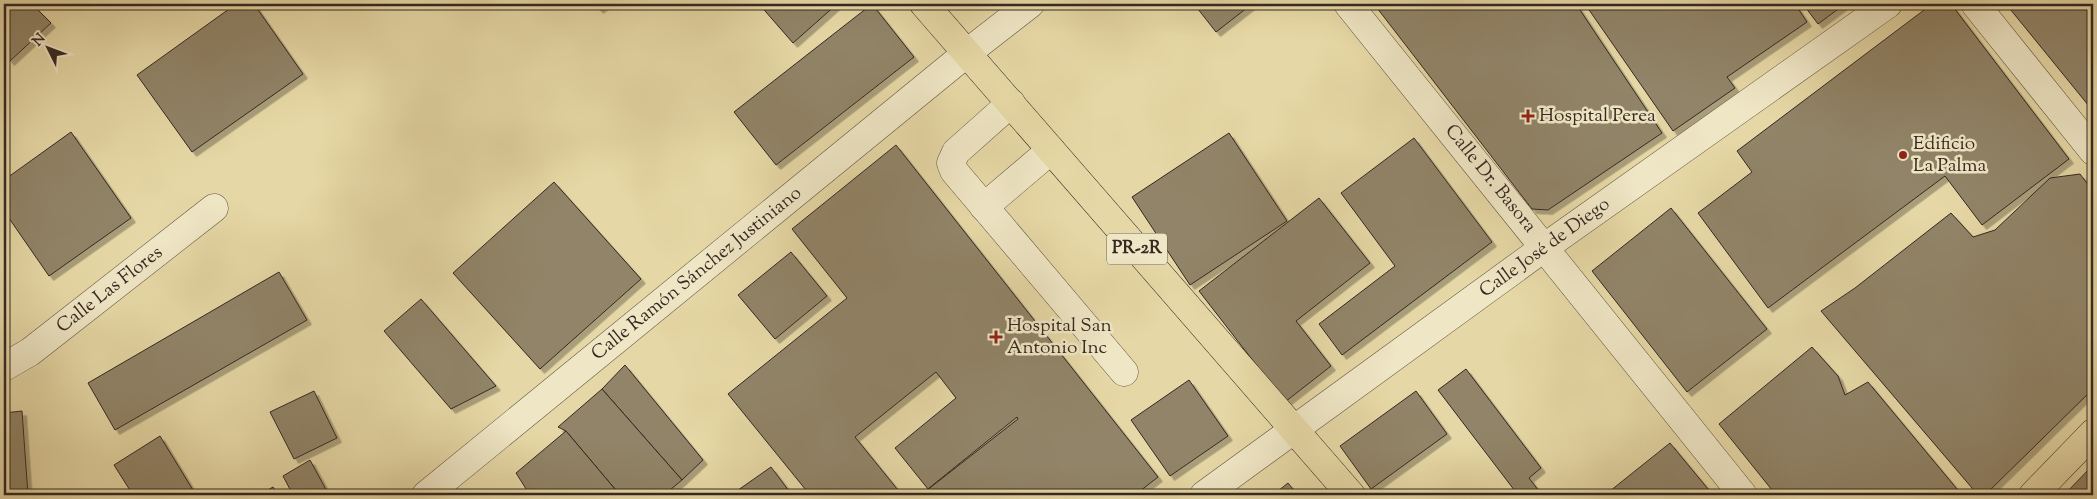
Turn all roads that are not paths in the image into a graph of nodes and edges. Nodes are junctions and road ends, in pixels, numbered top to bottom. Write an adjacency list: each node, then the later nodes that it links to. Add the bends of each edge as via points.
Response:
1 (924, 4): 6 (main road, PR-2R)
2 (1030, 4): 6 (street, Calle Ramón Sánchez Justiniano)
3 (1348, 4): 12 (street, Calle Dr. Basora)
4 (1888, 4): 12 (street, Calle José de Diego)
5 (1976, 4): 9 (street)
6 (967, 53): 7 (main road, PR-2R); 17 (street, Calle Ramón Sánchez Justiniano)
7 (1011, 103): 8 (main road, PR-2R); 10 (street, via 956,152 951,163 954,172)
8 (1051, 150): 10 (street); 15 (main road, PR-2R)
9 (2093, 151)
10 (984, 207): 14 (street)
11 (214, 208): 13 (street, Calle Las Flores, via 30,352)
12 (1545, 247): 15 (street, Calle José de Diego); 20 (street, Calle Dr. Basora)
13 (4, 367)
14 (1124, 372)
15 (1294, 431): 18 (street, Calle José de Diego); 19 (main road, PR-2R)
16 (2093, 433): 21 (main road)
17 (426, 495)
18 (1204, 495)
19 (1351, 495)
20 (1743, 495)
21 (2033, 495)

